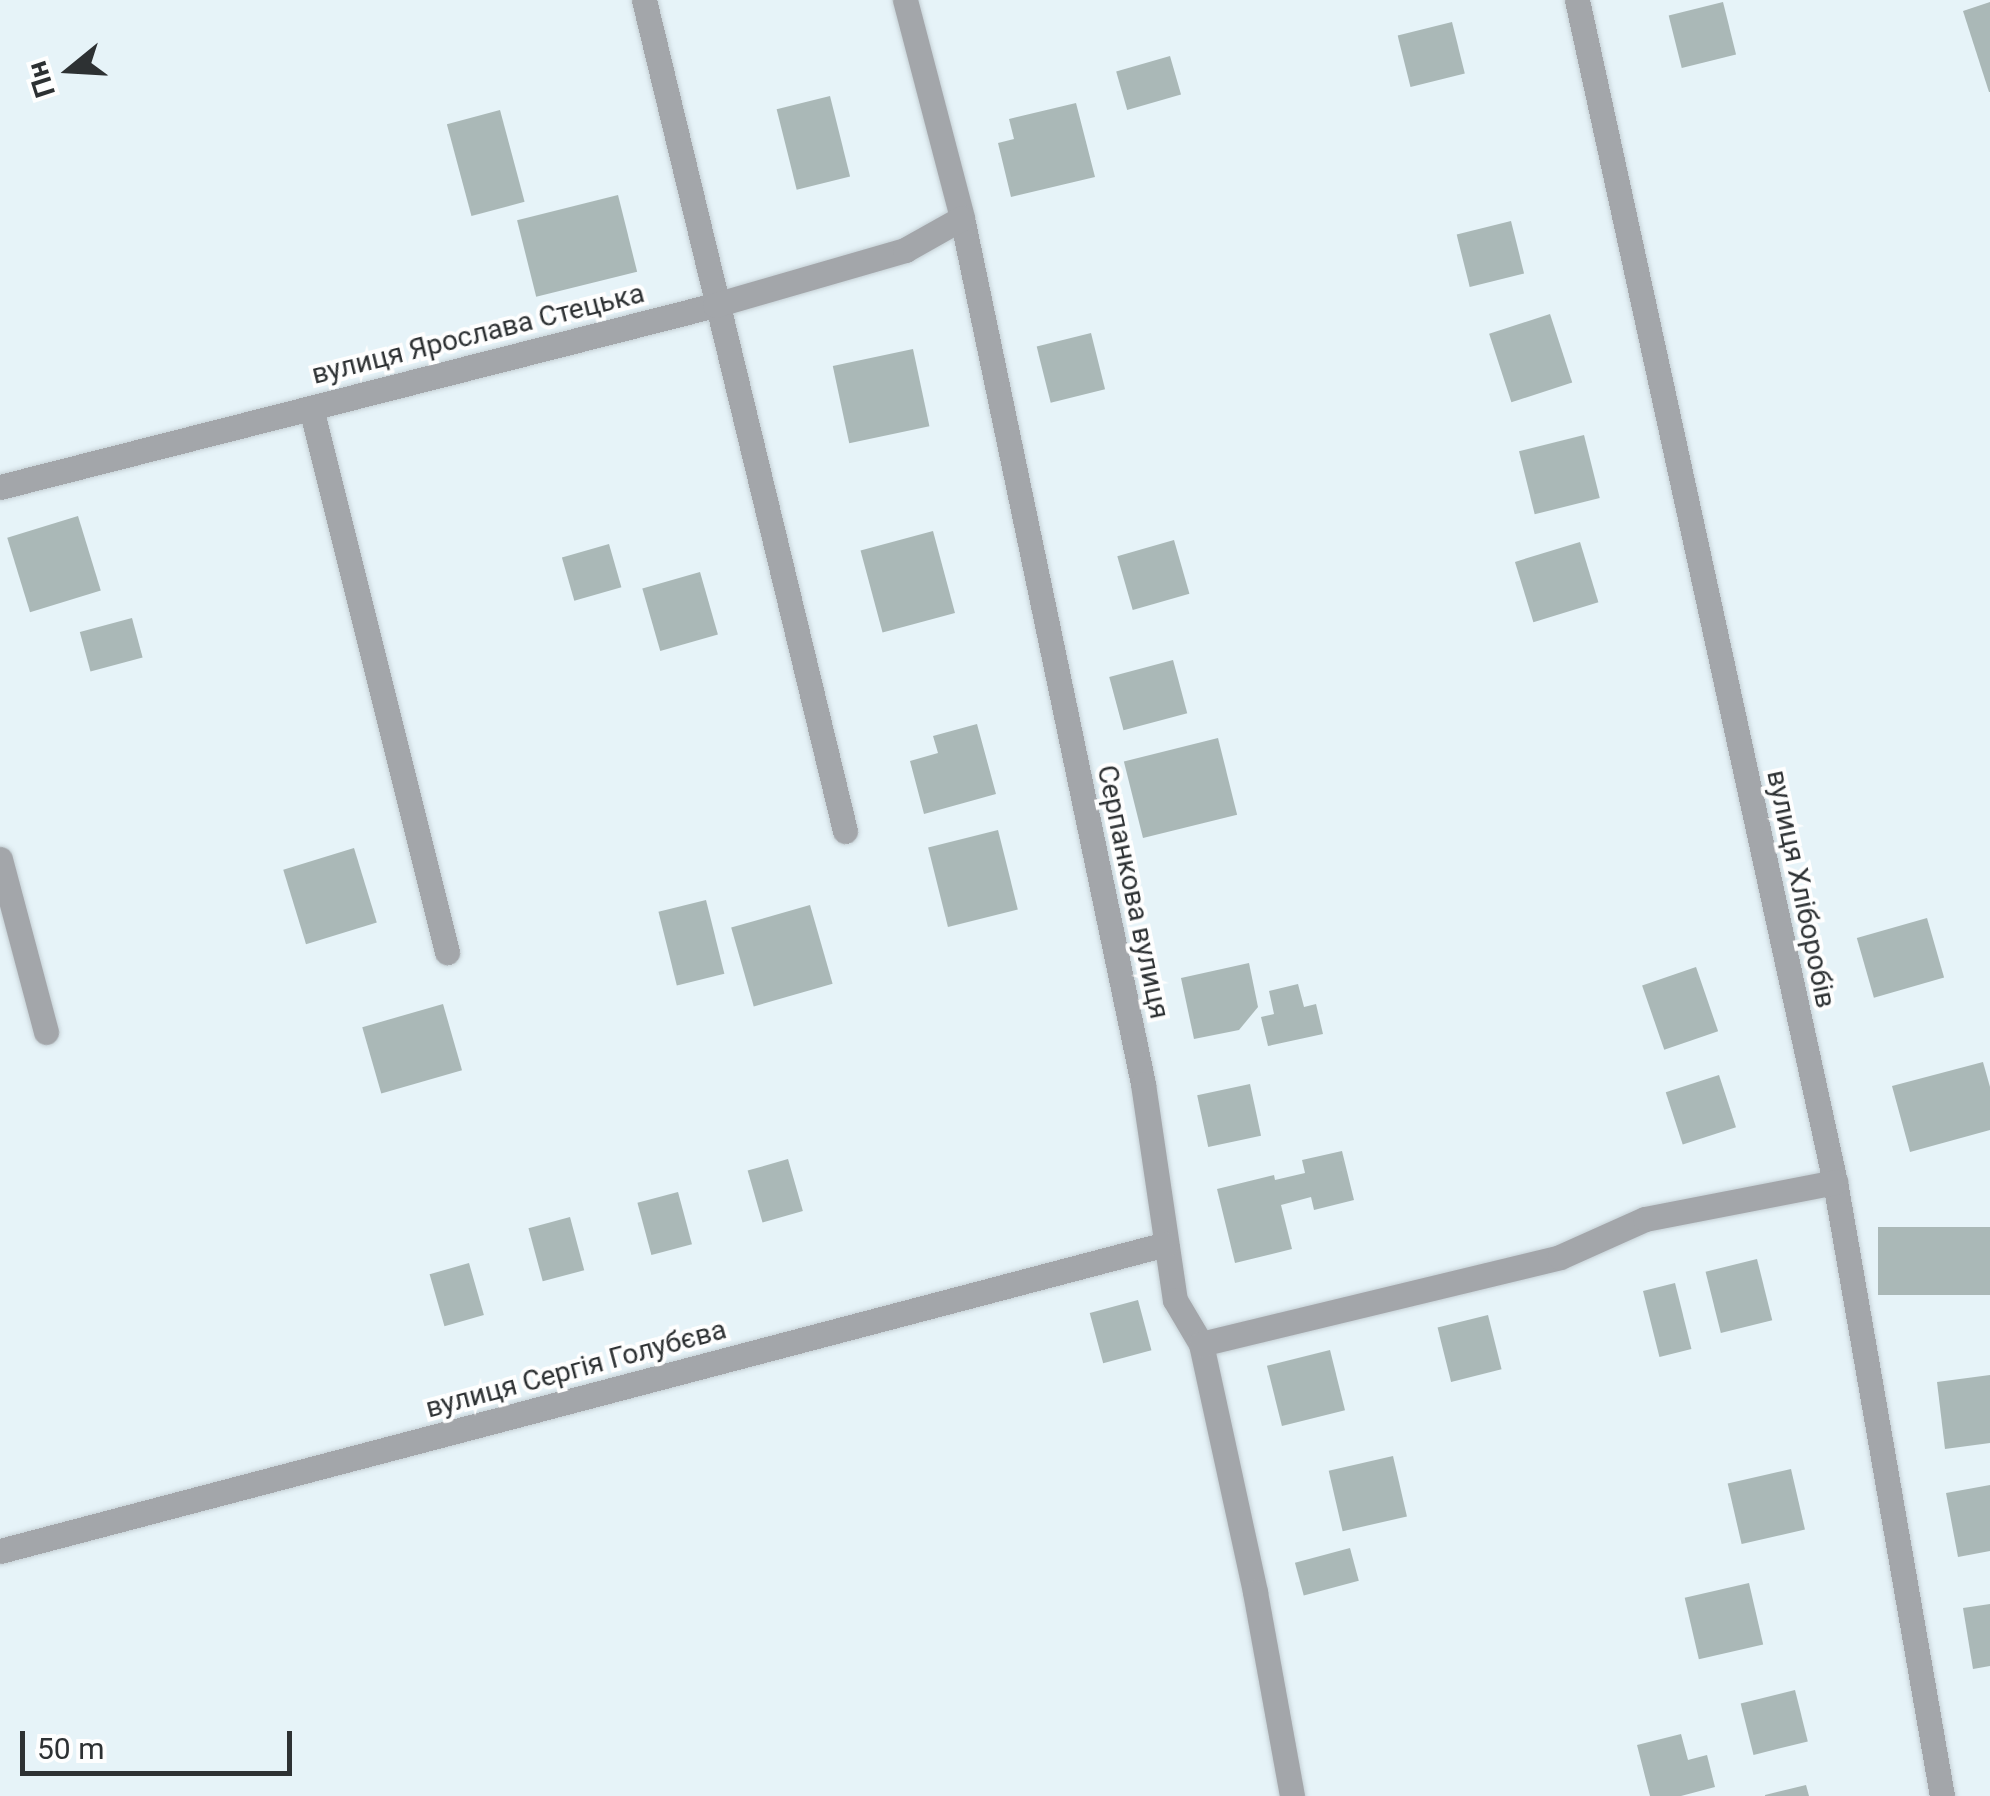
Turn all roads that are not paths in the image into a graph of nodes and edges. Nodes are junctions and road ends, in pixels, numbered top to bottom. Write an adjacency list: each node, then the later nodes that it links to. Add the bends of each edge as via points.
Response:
1 (644, 0): 5 (street)
2 (905, 0): 4 (street, Серпанкова вулиця)
3 (1576, 0): 12 (street, вулиця Хліборобів)
4 (962, 218): 5 (street, вулиця Ярослава Стецька, via 905,250); 13 (street, Серпанкова вулиця, via 1143,1084)
5 (715, 304): 6 (street, вулиця Ярослава Стецька); 8 (street)
6 (310, 408): 7 (street, вулиця Ярослава Стецька); 10 (street)
7 (0, 487)
8 (845, 831)
9 (0, 859): 11 (street)
10 (447, 952)
11 (46, 1032)
12 (1834, 1182): 14 (street, via 1645,1219 1560,1257); 17 (street, вулиця Хліборобів)
13 (1166, 1244): 14 (street, Серпанкова вулиця, via 1175,1300); 15 (street, вулиця Сергія Голубєва)
14 (1201, 1344): 16 (street, Серпанкова вулиця)
15 (0, 1551)
16 (1292, 1796)
17 (1942, 1796)

